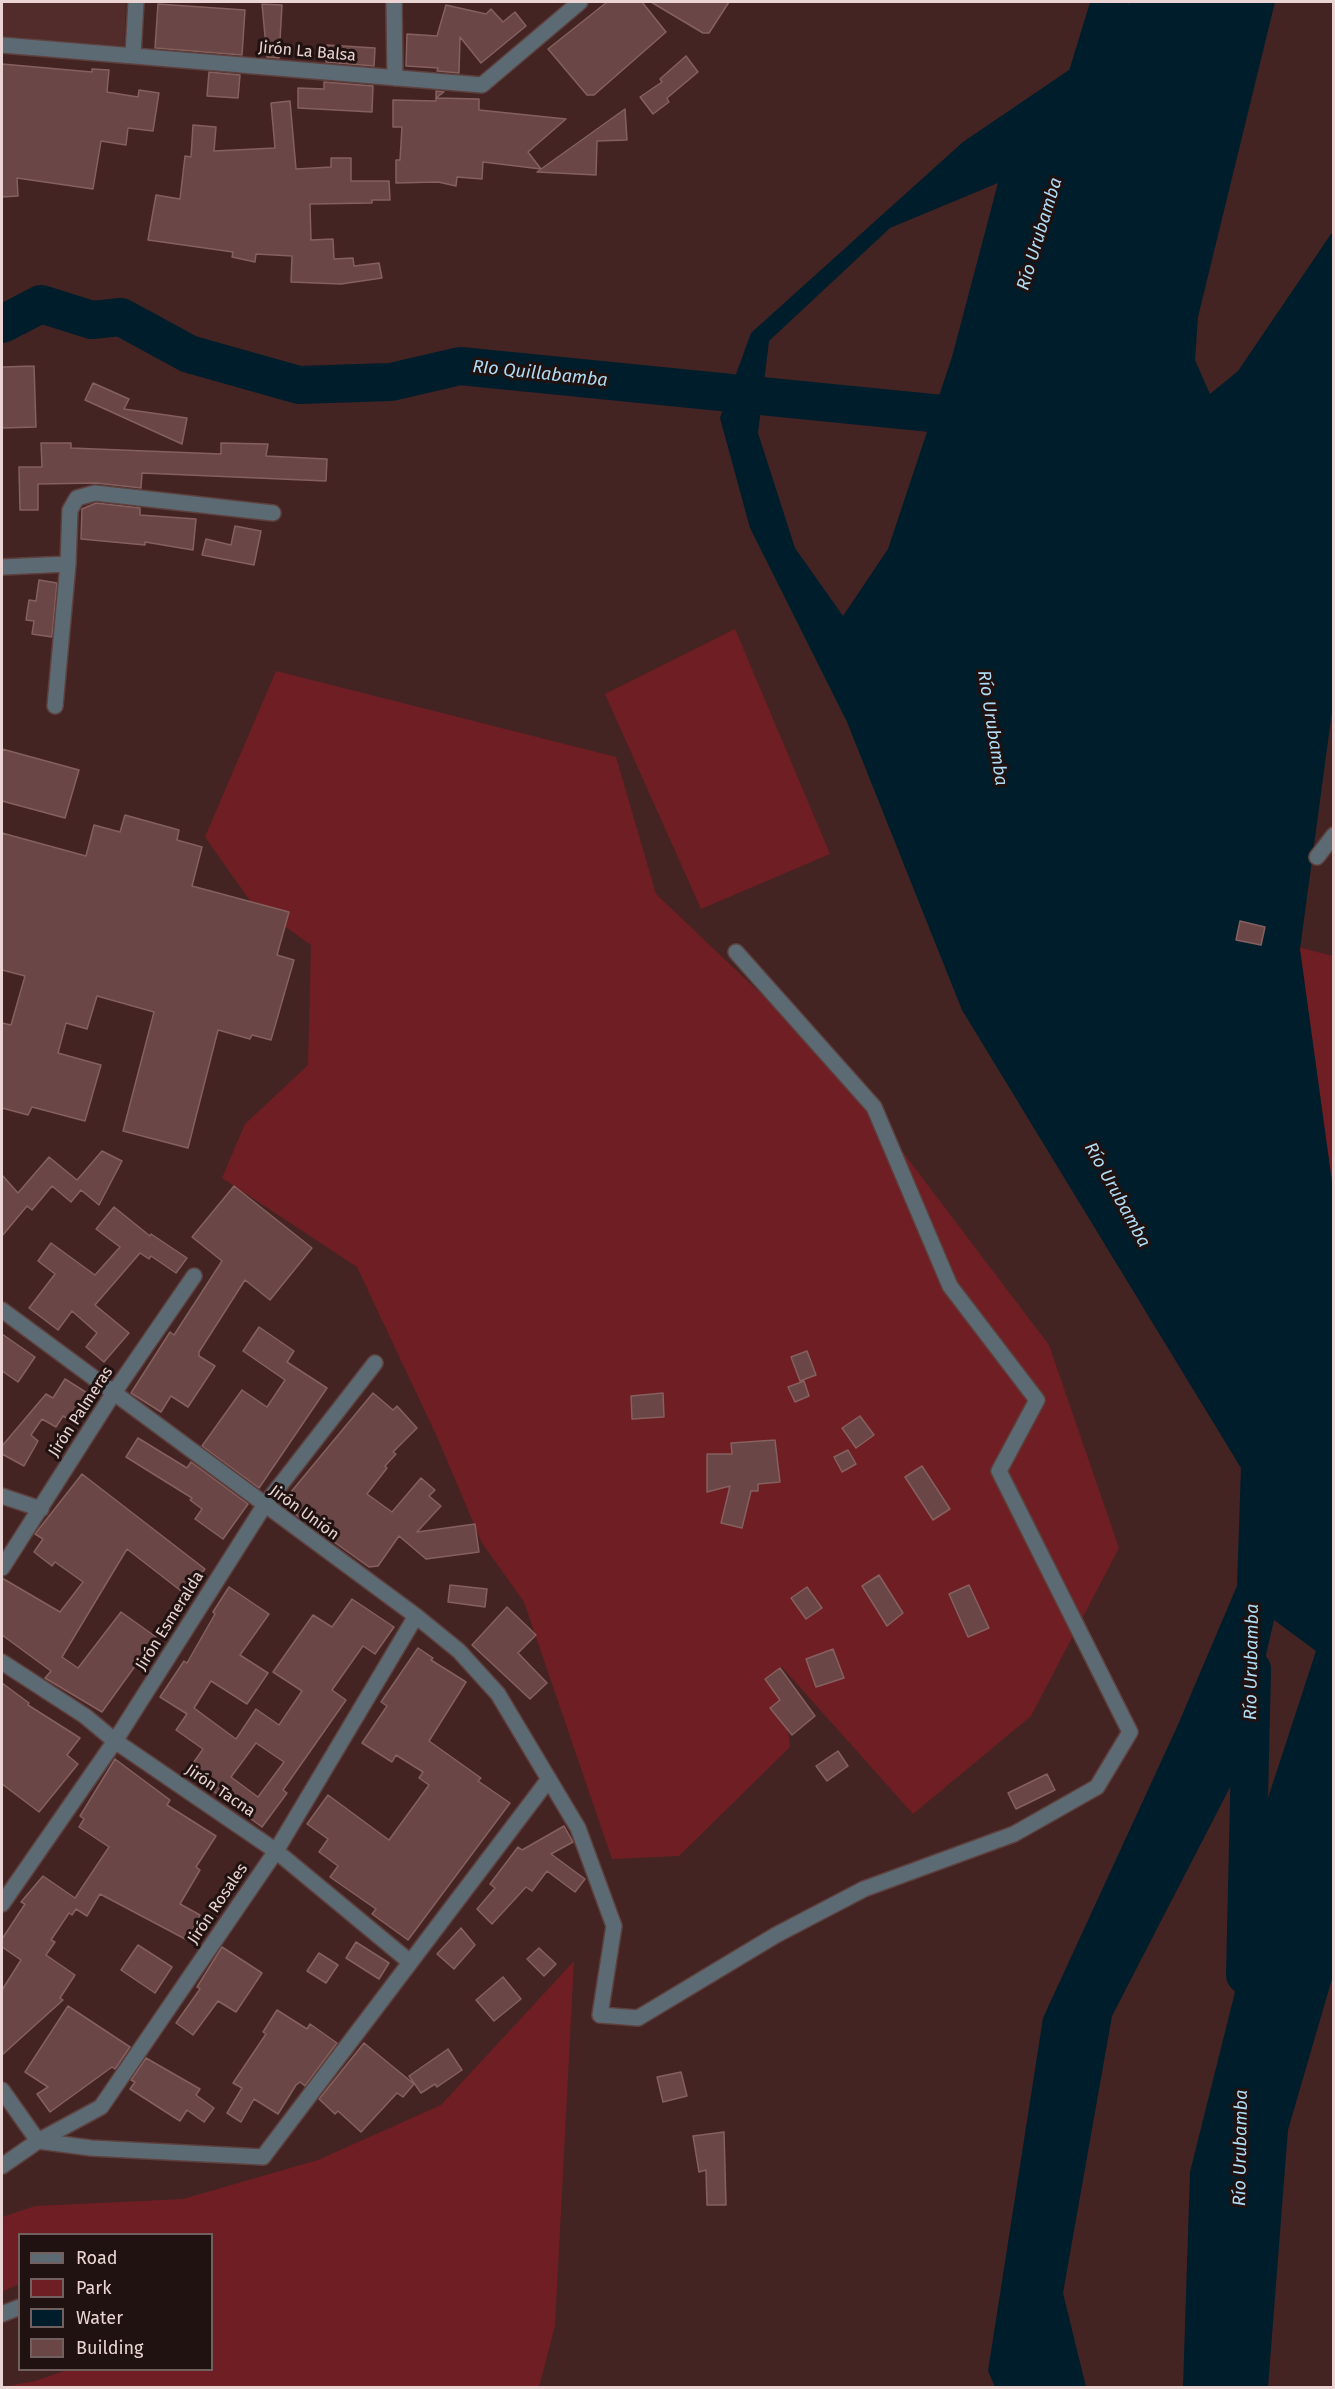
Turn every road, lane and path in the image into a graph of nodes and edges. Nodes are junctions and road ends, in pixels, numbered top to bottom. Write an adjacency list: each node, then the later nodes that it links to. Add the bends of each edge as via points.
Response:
1 (136, 2): 5 (street)
2 (394, 2): 6 (street)
3 (580, 2): 6 (street, Jirón La Balsa, via 482,85)
4 (2, 45): 5 (street, Jirón La Balsa)
5 (133, 55): 6 (street, Jirón La Balsa)
6 (395, 78)
7 (273, 513): 8 (street, via 95,493 77,498 70,510)
8 (68, 564): 9 (street); 10 (street)
9 (2, 567)
10 (55, 706)
11 (1334, 835): 12 (street)
12 (1317, 857)
13 (736, 952): 25 (street, Jirón Unión, via 874,1107 950,1286 1037,1400 999,1470 1130,1732 1096,1787 1014,1834 864,1889 776,1935 638,2018 600,2014 615,1926 578,1828)
14 (194, 1276): 17 (street, Jirón Palmeras)
15 (2, 1310): 17 (street, Jirón Unión)
16 (375, 1363): 19 (street, Jirón Esmeralda)
17 (113, 1394): 19 (street, Jirón Unión); 20 (street, Jirón Palmeras)
18 (2, 1496): 20 (street)
19 (264, 1506): 22 (street, Jirón Unión); 24 (street, Jirón Esmeralda)
20 (41, 1509): 21 (street, Jirón Palmeras)
21 (2, 1568)
22 (416, 1616): 25 (street, Jirón Unión, via 459,1651 498,1694); 26 (street, Jirón Rosales)
23 (2, 1662): 24 (street, Jirón Tacna, via 85,1716)
24 (115, 1741): 26 (street, Jirón Tacna); 27 (street, Jirón Esmeralda)
25 (549, 1779): 28 (street)
26 (276, 1851): 28 (street, Jirón Tacna); 30 (street, Jirón Rosales, via 101,2107)
27 (2, 1904)
28 (410, 1962): 30 (street, via 263,2157 90,2148)
29 (2, 2090): 30 (street)
30 (38, 2141): 31 (street, Jirón Rosales)
31 (2, 2166)
32 (18, 2308): 33 (street)
33 (2, 2314)

